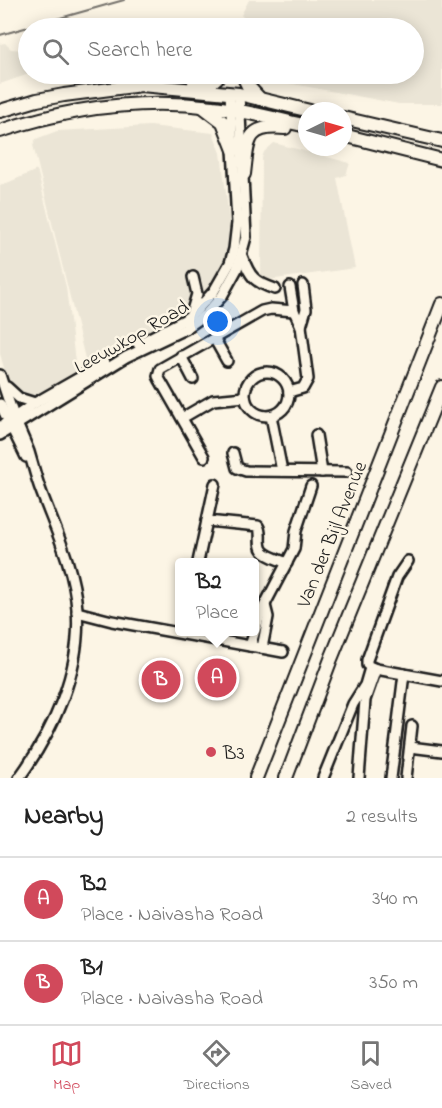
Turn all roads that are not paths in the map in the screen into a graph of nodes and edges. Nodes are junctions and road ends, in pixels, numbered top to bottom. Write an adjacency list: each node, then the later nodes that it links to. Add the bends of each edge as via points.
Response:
1 (183, 84): 3 (main road)
2 (247, 84): 5 (main road)
3 (176, 88): 4 (main road); 9 (main road, via 102,88)
4 (234, 93): 5 (main road); 8 (street, Leeuwkop Road)
5 (261, 99): 7 (main road)
6 (201, 106): 8 (main road); 13 (main road, via 108,106); 16 (main road, via 223,123)
7 (298, 108)
8 (235, 110): 11 (main road); 16 (street, Leeuwkop Road); 18 (street, Leeuwkop Road)
9 (0, 111)
10 (352, 120): 15 (main road)
11 (298, 126)
12 (298, 128): 18 (main road, via 257,131 249,140)
13 (0, 131)
14 (352, 137): 17 (main road)
15 (442, 141)
16 (234, 150): 26 (street, Leeuwkop Road, via 234,249 214,291)
17 (442, 161)
18 (244, 174): 19 (street, Leeuwkop Road, via 246,237)
19 (242, 256): 23 (street, via 252,278); 40 (street, Leeuwkop Road, via 222,296 195,322)
20 (193, 277): 26 (street, via 197,294)
21 (303, 285): 27 (street, via 306,309)
22 (290, 288): 25 (street)
23 (275, 290)
24 (442, 304): 70 (main road, Van der Bijl Avenue)
25 (294, 311): 27 (street); 28 (street, via 262,311)
26 (190, 316): 36 (street, Leeuwkop Road)
27 (301, 326): 34 (street, via 308,379 303,388)
28 (214, 338): 29 (street); 30 (street)
29 (181, 356): 32 (street); 39 (street, via 160,369 158,376)
30 (227, 361)
31 (1, 378): 36 (street, via 14,396); 40 (street)
32 (193, 379)
33 (442, 387): 71 (main road)
34 (289, 392): 35 (street, via 284,379 264,371 247,383); 38 (street, via 286,405)
35 (245, 397): 38 (street, via 254,412); 39 (street, via 213,400)
36 (35, 403): 40 (street, Leeuwkop Road)
37 (0, 404): 40 (street)
38 (271, 416): 45 (street)
39 (182, 418): 44 (street)
40 (10, 423): 41 (street, Leeuwkop Road); 55 (street, via 28,449 72,577)
41 (0, 435)
42 (316, 435): 46 (street)
43 (233, 453): 45 (street, via 242,470)
44 (204, 457)
45 (282, 471): 46 (street)
46 (322, 472): 47 (street)
47 (347, 472)
48 (215, 484): 50 (street)
49 (311, 486): 53 (street)
50 (207, 521): 51 (street); 53 (street, via 258,526 264,552)
51 (199, 558)
52 (408, 561): 61 (street, via 397,577 367,660)
53 (287, 563): 54 (street)
54 (260, 609)
55 (77, 614): 56 (street); 69 (street, via 76,650 63,699)
56 (175, 633)
57 (194, 636): 59 (street)
58 (258, 636): 59 (street)
59 (257, 647): 60 (street)
60 (283, 652)
61 (373, 668): 62 (street); 64 (street); 65 (street)
62 (404, 674): 63 (street); 74 (street)
63 (442, 681)
64 (348, 715): 65 (street, via 357,721); 72 (street)
65 (364, 720): 73 (street)
66 (412, 726): 67 (street)
67 (410, 747): 68 (street); 75 (street)
68 (442, 751)
69 (19, 778)
70 (256, 778)
71 (286, 778)
72 (323, 778)
73 (358, 778)
74 (391, 778)
75 (406, 778)

